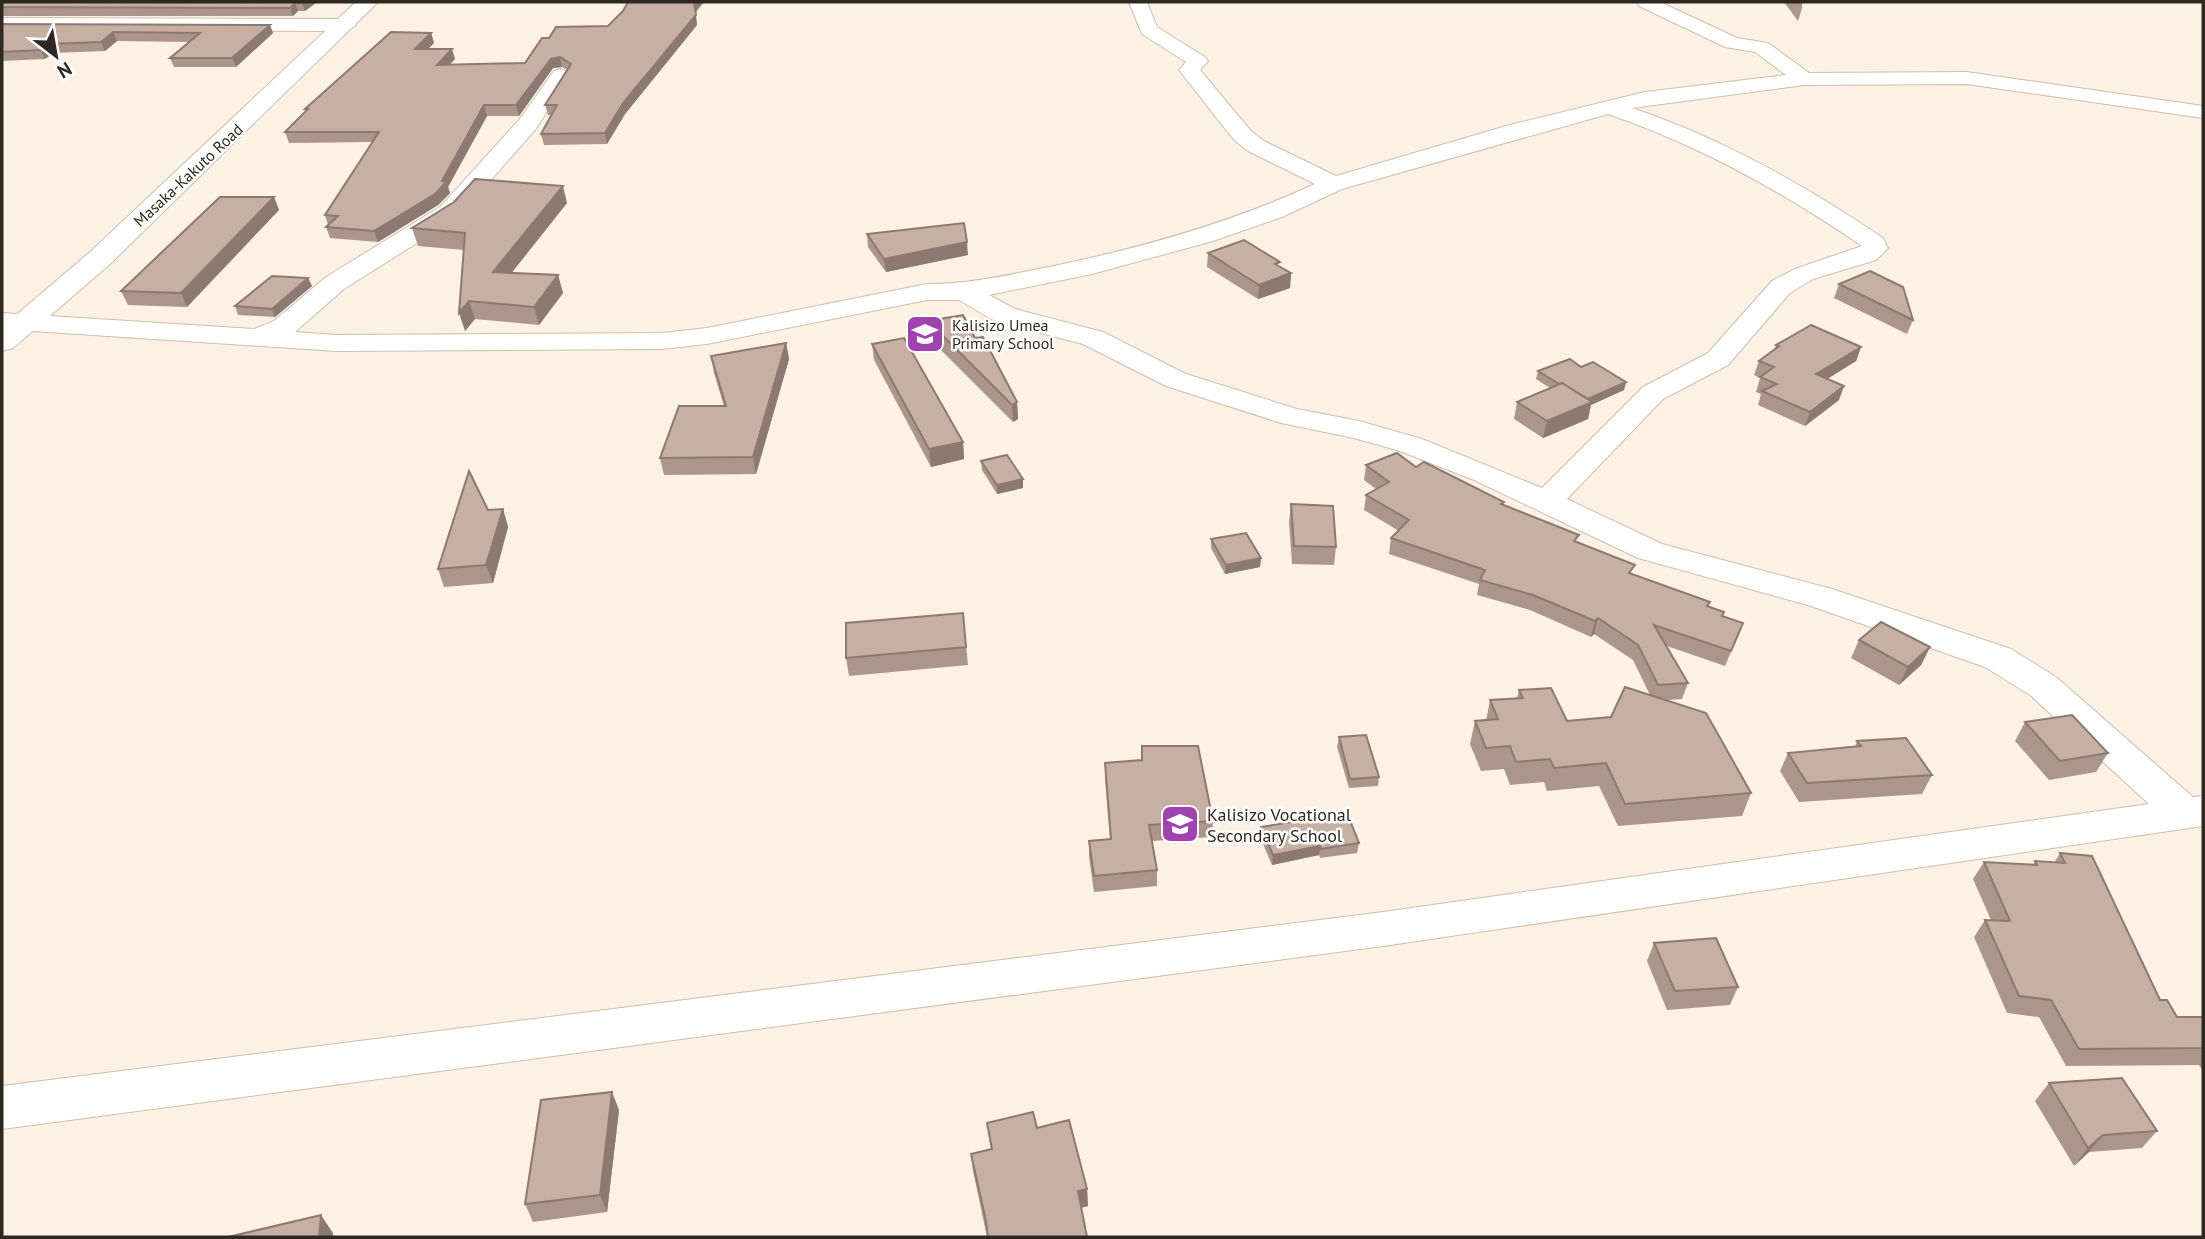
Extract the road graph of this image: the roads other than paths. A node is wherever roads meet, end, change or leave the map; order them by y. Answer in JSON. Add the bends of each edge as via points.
{"nodes":[{"id":1,"x":368,"y":2,"type":"edge"},
{"id":2,"x":1138,"y":2,"type":"edge"},
{"id":3,"x":1646,"y":2,"type":"edge"},
{"id":4,"x":2,"y":24,"type":"edge"},
{"id":5,"x":346,"y":25,"type":"junction"},
{"id":6,"x":561,"y":75,"type":"edge"},
{"id":7,"x":1804,"y":79,"type":"junction"},
{"id":8,"x":1607,"y":106,"type":"junction"},
{"id":9,"x":2203,"y":112,"type":"edge"},
{"id":10,"x":1334,"y":184,"type":"junction"},
{"id":11,"x":964,"y":292,"type":"junction"},
{"id":12,"x":14,"y":322,"type":"edge"},
{"id":13,"x":255,"y":338,"type":"junction"},
{"id":14,"x":2,"y":342,"type":"edge"},
{"id":15,"x":1547,"y":501,"type":"junction"},
{"id":16,"x":2195,"y":813,"type":"edge"},
{"id":17,"x":2,"y":1108,"type":"edge"}],
"edges":[{"from":1,"to":5,"type":"highway","name":"Masaka-Kakuto Road"},
{"from":2,"to":10,"type":"street","via":[[1149,30],[1198,61],[1189,70],[1242,135]]},
{"from":3,"to":7,"type":"street","via":[[1732,43],[1761,47]]},
{"from":4,"to":5,"type":"street"},
{"from":5,"to":12,"type":"highway","name":"Masaka-Kakuto Road","via":[[100,258]]},
{"from":6,"to":13,"type":"street","via":[[527,125],[449,212],[335,283],[284,327]]},
{"from":7,"to":8,"type":"street"},
{"from":7,"to":9,"type":"street","via":[[1967,78]]},
{"from":8,"to":10,"type":"street"},
{"from":8,"to":15,"type":"street","via":[[1665,126],[1805,196],[1875,248],[1781,287],[1718,359],[1653,393],[1633,409],[1618,432]]},
{"from":10,"to":11,"type":"street","via":[[1204,236],[1093,267]]},
{"from":11,"to":13,"type":"street","via":[[927,292],[662,341],[336,343]]},
{"from":11,"to":15,"type":"street","via":[[1005,315],[1093,338],[1176,380],[1291,417],[1411,445]]},
{"from":12,"to":13,"type":"street"},
{"from":12,"to":14,"type":"highway","name":"Masaka-Kakuto Road"},
{"from":15,"to":16,"type":"street","via":[[1650,551],[1820,597],[1998,659],[2043,686]]},
{"from":16,"to":17,"type":"street","via":[[1370,931]]}]}
